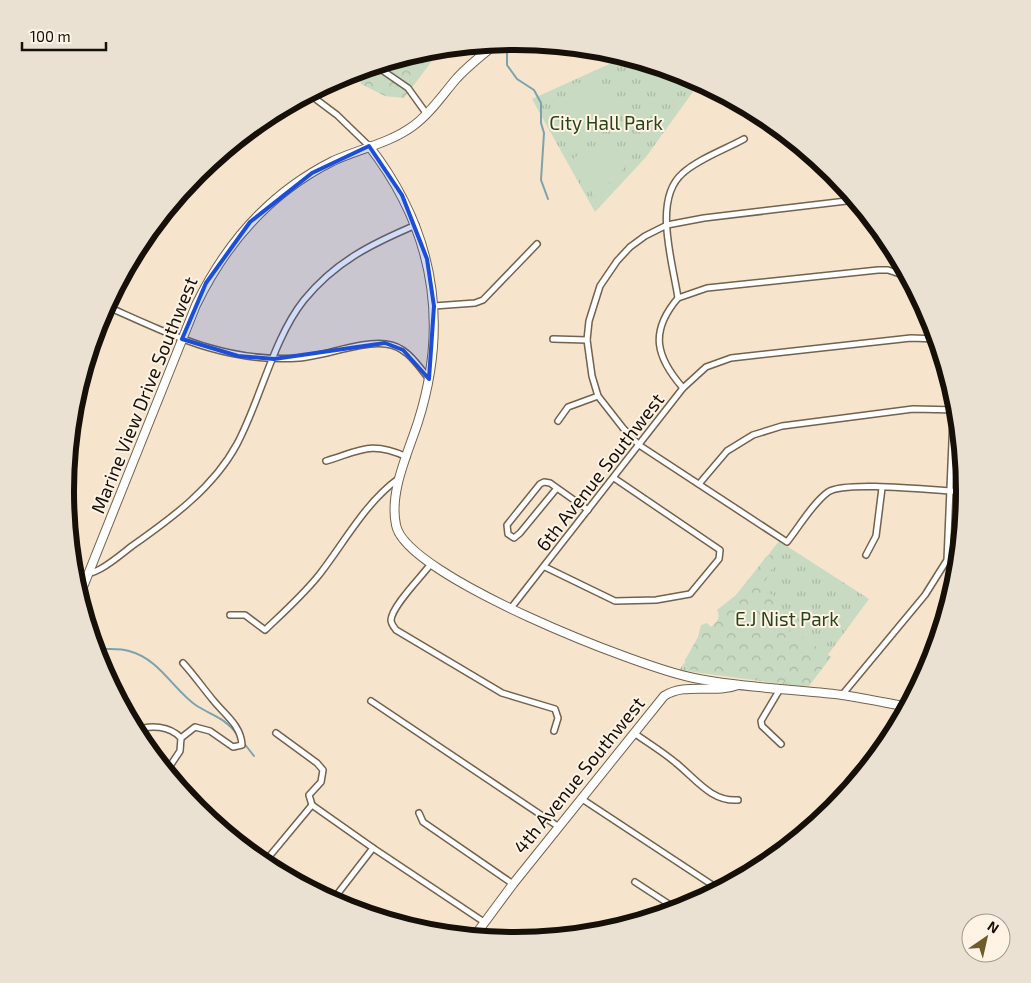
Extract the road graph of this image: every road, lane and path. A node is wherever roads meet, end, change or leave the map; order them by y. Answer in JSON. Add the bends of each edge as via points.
{"nodes":[{"id":1,"x":488,"y":51,"type":"edge"},
{"id":2,"x":383,"y":70,"type":"edge"},
{"id":3,"x":315,"y":99,"type":"edge"},
{"id":4,"x":426,"y":113,"type":"junction"},
{"id":5,"x":744,"y":139,"type":"dead end"},
{"id":6,"x":369,"y":146,"type":"junction"},
{"id":7,"x":848,"y":201,"type":"edge"},
{"id":8,"x":416,"y":225,"type":"junction"},
{"id":9,"x":667,"y":225,"type":"junction"},
{"id":10,"x":537,"y":244,"type":"dead end"},
{"id":11,"x":899,"y":274,"type":"edge"},
{"id":12,"x":678,"y":298,"type":"junction"},
{"id":13,"x":434,"y":306,"type":"junction"},
{"id":14,"x":114,"y":310,"type":"edge"},
{"id":15,"x":929,"y":339,"type":"edge"},
{"id":16,"x":182,"y":340,"type":"junction"},
{"id":17,"x":553,"y":340,"type":"dead end"},
{"id":18,"x":587,"y":340,"type":"junction"},
{"id":19,"x":274,"y":359,"type":"junction"},
{"id":20,"x":429,"y":379,"type":"junction"},
{"id":21,"x":683,"y":388,"type":"junction"},
{"id":22,"x":598,"y":396,"type":"junction"},
{"id":23,"x":950,"y":410,"type":"edge"},
{"id":24,"x":558,"y":421,"type":"dead end"},
{"id":25,"x":954,"y":441,"type":"edge"},
{"id":26,"x":640,"y":445,"type":"junction"},
{"id":27,"x":407,"y":457,"type":"junction"},
{"id":28,"x":326,"y":462,"type":"dead end"},
{"id":29,"x":400,"y":478,"type":"junction"},
{"id":30,"x":614,"y":478,"type":"junction"},
{"id":31,"x":699,"y":484,"type":"junction"},
{"id":32,"x":557,"y":488,"type":"junction"},
{"id":33,"x":882,"y":488,"type":"junction"},
{"id":34,"x":950,"y":491,"type":"junction"},
{"id":35,"x":957,"y":491,"type":"edge"},
{"id":36,"x":588,"y":510,"type":"junction"},
{"id":37,"x":866,"y":555,"type":"dead end"},
{"id":38,"x":430,"y":565,"type":"junction"},
{"id":39,"x":545,"y":567,"type":"junction"},
{"id":40,"x":82,"y":576,"type":"edge"},
{"id":41,"x":88,"y":576,"type":"junction"},
{"id":42,"x":84,"y":586,"type":"edge"},
{"id":43,"x":511,"y":608,"type":"junction"},
{"id":44,"x":230,"y":615,"type":"dead end"},
{"id":45,"x":183,"y":663,"type":"dead end"},
{"id":46,"x":740,"y":684,"type":"junction"},
{"id":47,"x":780,"y":689,"type":"junction"},
{"id":48,"x":842,"y":695,"type":"junction"},
{"id":49,"x":371,"y":701,"type":"dead end"},
{"id":50,"x":901,"y":706,"type":"edge"},
{"id":51,"x":143,"y":728,"type":"edge"},
{"id":52,"x":554,"y":731,"type":"dead end"},
{"id":53,"x":276,"y":733,"type":"dead end"},
{"id":54,"x":634,"y":733,"type":"junction"},
{"id":55,"x":181,"y":738,"type":"junction"},
{"id":56,"x":781,"y":744,"type":"dead end"},
{"id":57,"x":170,"y":766,"type":"edge"},
{"id":58,"x":582,"y":799,"type":"junction"},
{"id":59,"x":738,"y":800,"type":"dead end"},
{"id":60,"x":312,"y":805,"type":"junction"},
{"id":61,"x":419,"y":813,"type":"dead end"},
{"id":62,"x":559,"y":827,"type":"junction"},
{"id":63,"x":373,"y":848,"type":"junction"},
{"id":64,"x":268,"y":858,"type":"edge"},
{"id":65,"x":636,"y":882,"type":"dead end"},
{"id":66,"x":513,"y":884,"type":"junction"},
{"id":67,"x":711,"y":887,"type":"edge"},
{"id":68,"x":337,"y":895,"type":"edge"},
{"id":69,"x":670,"y":905,"type":"edge"},
{"id":70,"x":484,"y":922,"type":"junction"},
{"id":71,"x":478,"y":931,"type":"edge"}],
"edges":[{"from":1,"to":4,"type":"street","name":"Marine View Drive Southwest","via":[[458,77]]},
{"from":2,"to":4,"type":"street","via":[[408,88]]},
{"from":3,"to":6,"type":"street"},
{"from":4,"to":6,"type":"street","name":"Marine View Drive Southwest","via":[[407,130]]},
{"from":5,"to":9,"type":"street","via":[[684,171],[675,181],[667,199]]},
{"from":6,"to":8,"type":"street","via":[[388,171]]},
{"from":6,"to":16,"type":"street","name":"Marine View Drive Southwest","via":[[305,178],[250,222],[206,283]]},
{"from":7,"to":9,"type":"street"},
{"from":8,"to":13,"type":"street","via":[[427,259]]},
{"from":8,"to":19,"type":"street","via":[[370,245],[320,282],[291,319]]},
{"from":9,"to":12,"type":"street"},
{"from":9,"to":18,"type":"street","via":[[630,247],[608,272],[594,302]]},
{"from":10,"to":13,"type":"street","via":[[483,300]]},
{"from":11,"to":12,"type":"street","via":[[878,270],[707,288]]},
{"from":12,"to":21,"type":"street","via":[[662,322],[659,345],[668,371]]},
{"from":13,"to":20,"type":"street"},
{"from":14,"to":16,"type":"street"},
{"from":15,"to":21,"type":"street","name":"6th Avenue Southwest","via":[[748,355],[718,362],[697,374]]},
{"from":16,"to":19,"type":"street","via":[[238,356]]},
{"from":16,"to":41,"type":"street","name":"Marine View Drive Southwest"},
{"from":17,"to":18,"type":"street"},
{"from":18,"to":22,"type":"street"},
{"from":19,"to":20,"type":"street","via":[[302,358],[385,344],[403,350]]},
{"from":19,"to":41,"type":"street","via":[[245,428],[223,467],[166,522]]},
{"from":20,"to":27,"type":"street"},
{"from":21,"to":26,"type":"street","name":"6th Avenue Southwest"},
{"from":22,"to":24,"type":"street","via":[[568,407]]},
{"from":22,"to":26,"type":"street"},
{"from":23,"to":31,"type":"street","via":[[913,409],[782,426],[753,435],[727,452]]},
{"from":25,"to":34,"type":"street"},
{"from":26,"to":30,"type":"street","name":"6th Avenue Southwest"},
{"from":26,"to":31,"type":"street"},
{"from":27,"to":28,"type":"street","via":[[375,447]]},
{"from":27,"to":29,"type":"street"},
{"from":29,"to":38,"type":"street","via":[[395,510],[398,535],[405,545]]},
{"from":29,"to":44,"type":"street","via":[[355,525],[296,602],[264,630],[245,615]]},
{"from":30,"to":36,"type":"street","name":"6th Avenue Southwest"},
{"from":30,"to":39,"type":"street","via":[[717,546],[721,554],[719,559],[690,594],[656,600],[615,601]]},
{"from":31,"to":33,"type":"street","via":[[787,542],[830,491]]},
{"from":32,"to":32,"type":"street","via":[[550,483],[540,484],[506,525],[508,534],[514,538],[520,533]]},
{"from":32,"to":36,"type":"street"},
{"from":33,"to":34,"type":"street"},
{"from":33,"to":37,"type":"street","via":[[876,536]]},
{"from":34,"to":35,"type":"street"},
{"from":34,"to":48,"type":"street","via":[[948,551],[942,570]]},
{"from":36,"to":39,"type":"street","name":"6th Avenue Southwest"},
{"from":38,"to":43,"type":"street"},
{"from":38,"to":52,"type":"street","via":[[394,610],[391,621],[396,630],[502,693],[555,709],[558,718]]},
{"from":39,"to":43,"type":"street","name":"6th Avenue Southwest"},
{"from":40,"to":41,"type":"street"},
{"from":41,"to":42,"type":"street","name":"Marine View Drive Southwest"},
{"from":43,"to":46,"type":"street","via":[[652,667],[694,678]]},
{"from":45,"to":55,"type":"street","via":[[230,718],[242,745],[233,748],[202,727],[195,727]]},
{"from":46,"to":47,"type":"street"},
{"from":46,"to":54,"type":"street","name":"4th Avenue Southwest","via":[[719,690],[670,692]]},
{"from":47,"to":48,"type":"street"},
{"from":47,"to":56,"type":"street","via":[[761,721],[762,726]]},
{"from":48,"to":50,"type":"street"},
{"from":49,"to":62,"type":"street"},
{"from":51,"to":55,"type":"street","via":[[164,728]]},
{"from":53,"to":60,"type":"street","via":[[323,770],[321,782],[310,795]]},
{"from":54,"to":58,"type":"street","name":"4th Avenue Southwest"},
{"from":54,"to":59,"type":"street","via":[[677,763],[702,787],[720,798]]},
{"from":55,"to":57,"type":"street","via":[[180,751]]},
{"from":58,"to":62,"type":"street","name":"4th Avenue Southwest"},
{"from":58,"to":67,"type":"street"},
{"from":60,"to":63,"type":"street"},
{"from":60,"to":64,"type":"street"},
{"from":61,"to":66,"type":"street","via":[[423,822]]},
{"from":62,"to":66,"type":"street","name":"4th Avenue Southwest"},
{"from":63,"to":68,"type":"street"},
{"from":63,"to":70,"type":"street"},
{"from":65,"to":69,"type":"street"},
{"from":66,"to":70,"type":"street","name":"4th Avenue Southwest"},
{"from":70,"to":71,"type":"street","name":"4th Avenue Southwest"}]}
